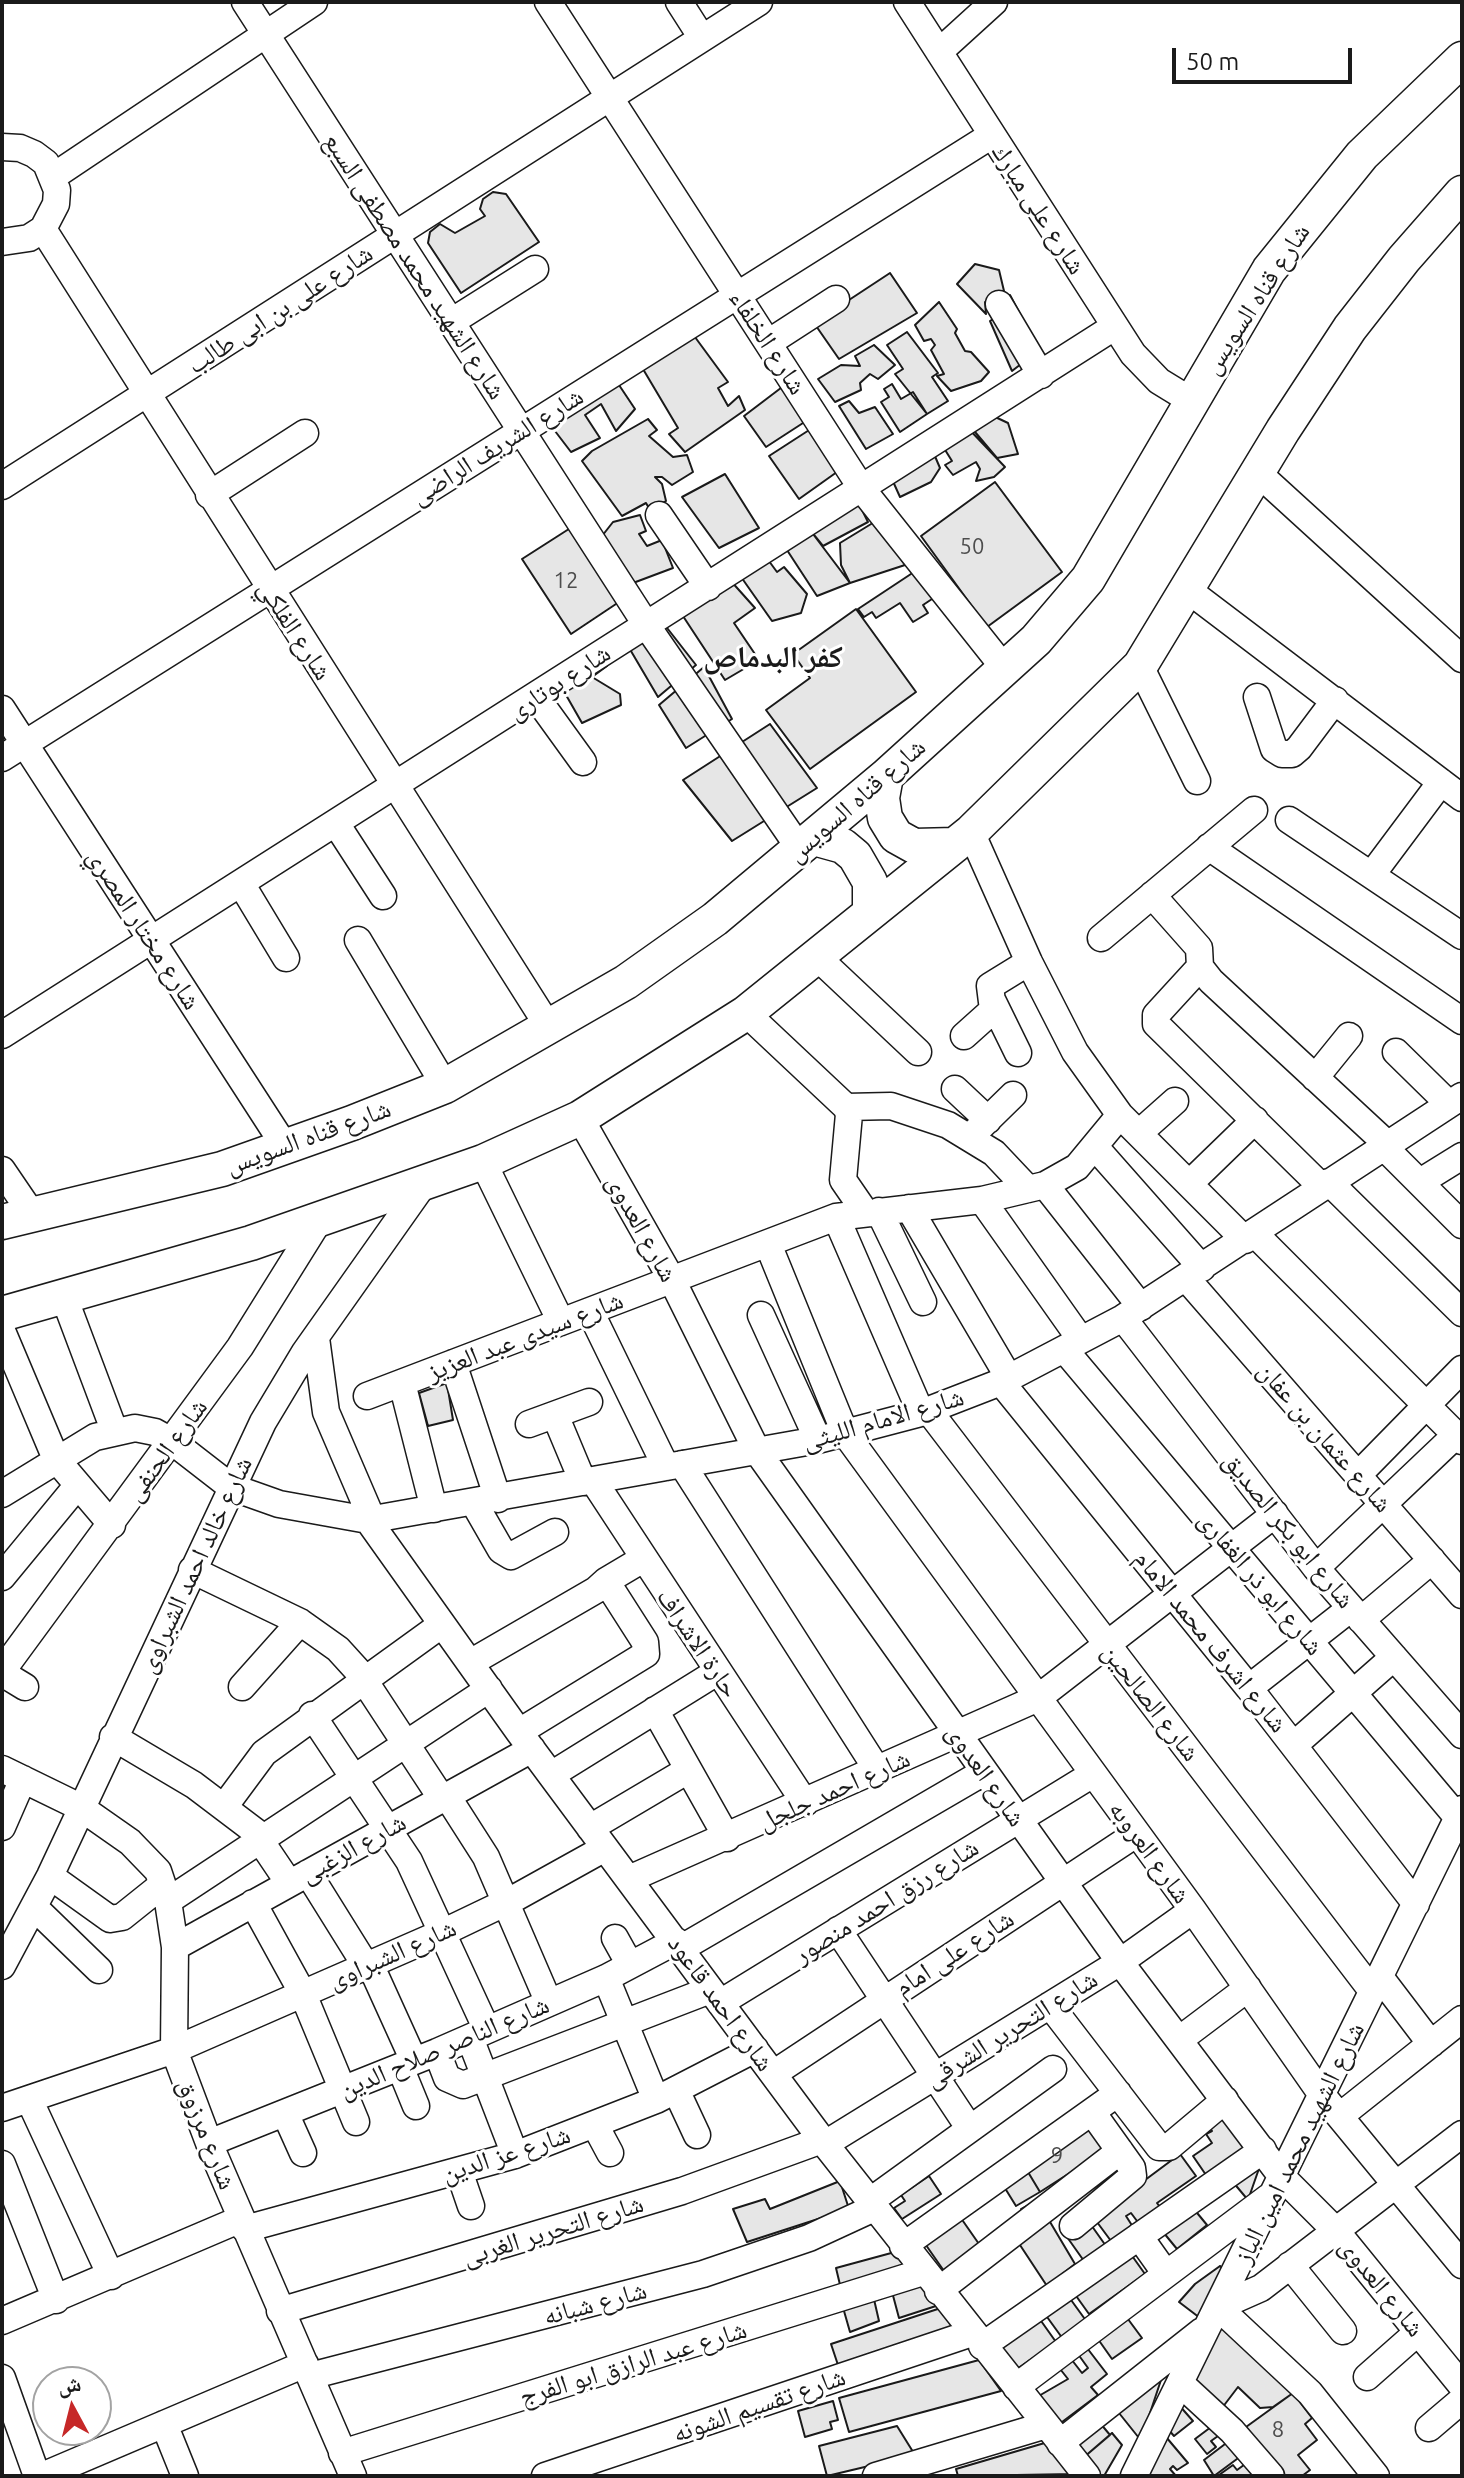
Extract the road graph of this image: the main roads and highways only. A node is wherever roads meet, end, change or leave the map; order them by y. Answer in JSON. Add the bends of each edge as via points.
{"nodes":[{"id":1,"x":1462,"y":59,"type":"edge"},
{"id":2,"x":1462,"y":193,"type":"edge"},
{"id":3,"x":886,"y":776,"type":"junction"},
{"id":4,"x":963,"y":839,"type":"junction"},
{"id":5,"x":807,"y":843,"type":"junction"},
{"id":6,"x":870,"y":912,"type":"junction"},
{"id":7,"x":18,"y":1220,"type":"edge"},
{"id":8,"x":2,"y":1314,"type":"edge"}],
"edges":[{"from":1,"to":3,"type":"main road","name":"شارع قناه السويس","via":[[1362,155],[1269,270],[1088,579],[1036,640]]},
{"from":2,"to":4,"type":"main road","via":[[1350,328],[1140,666]]},
{"from":3,"to":4,"type":"main road","via":[[885,818],[896,836],[914,846]]},
{"from":3,"to":5,"type":"main road","name":"شارع قناه السويس"},
{"from":4,"to":6,"type":"main road"},
{"from":5,"to":6,"type":"main road","via":[[843,846],[855,856],[870,882]]},
{"from":5,"to":7,"type":"main road","name":"شارع قناه السويس","via":[[715,919],[626,982],[445,1086],[222,1169]]},
{"from":6,"to":8,"type":"main road","via":[[746,1013],[580,1118],[483,1162],[318,1222]]}]}
